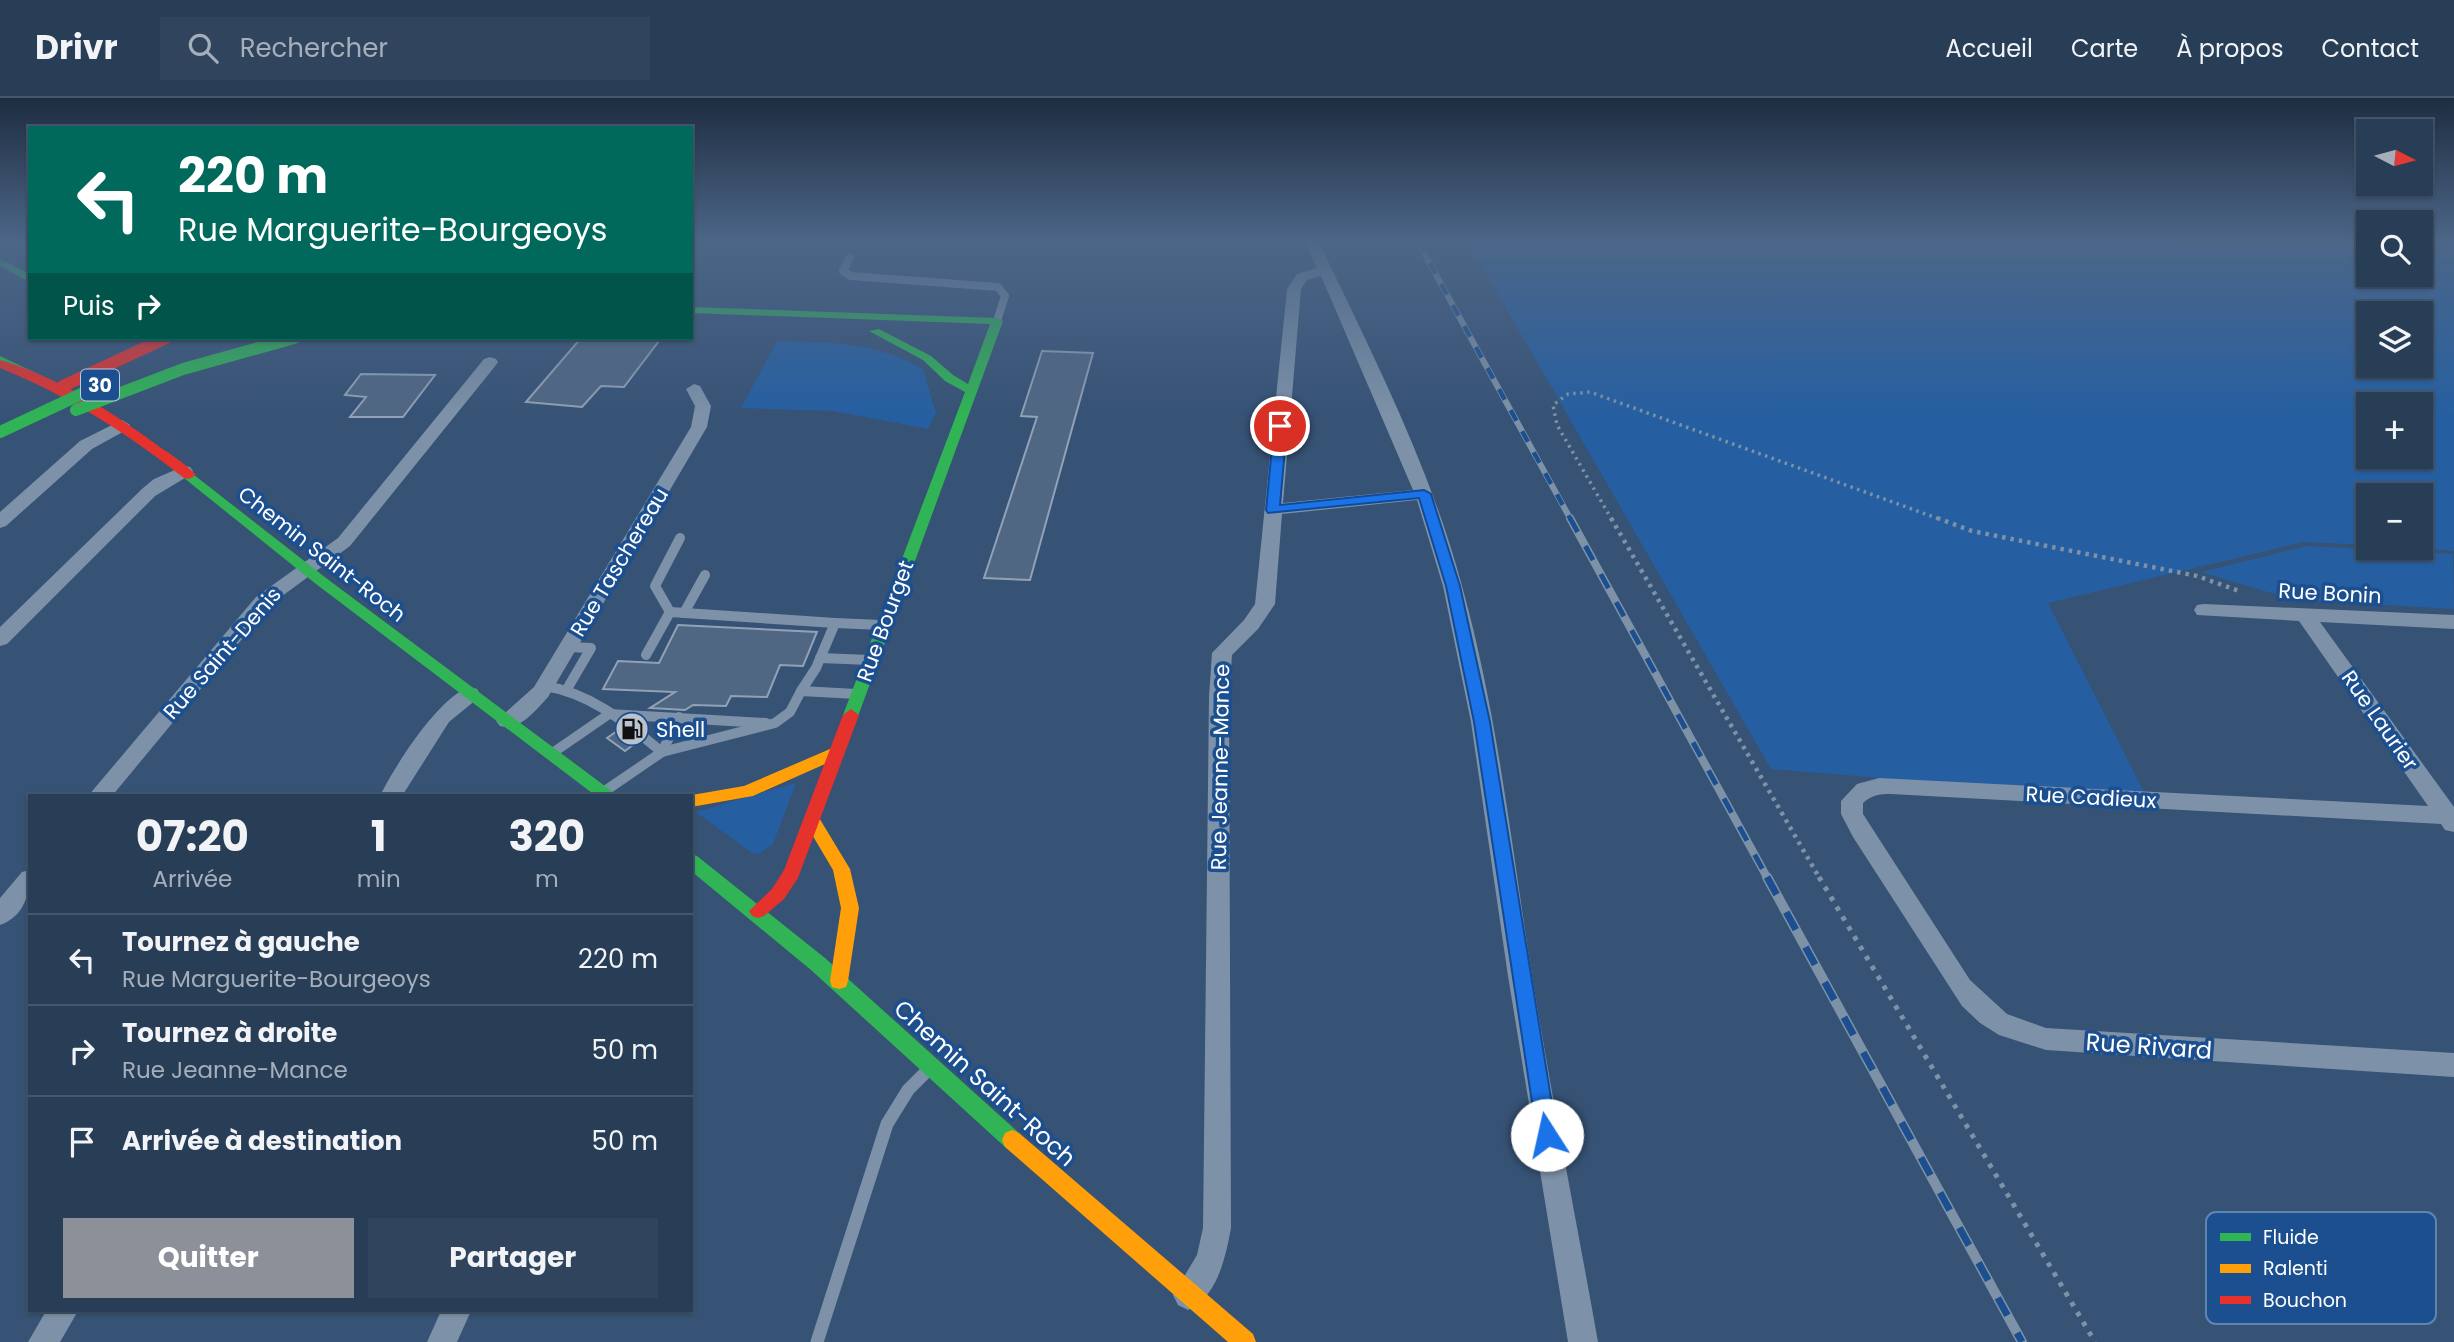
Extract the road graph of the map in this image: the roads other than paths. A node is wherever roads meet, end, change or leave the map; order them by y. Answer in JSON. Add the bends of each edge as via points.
{"nodes":[{"id":1,"x":1004,"y":300,"type":"edge"},
{"id":2,"x":1293,"y":300,"type":"edge"},
{"id":3,"x":1339,"y":300,"type":"edge"},
{"id":4,"x":693,"y":310,"type":"edge"},
{"id":5,"x":693,"y":324,"type":"edge"},
{"id":6,"x":994,"y":328,"type":"junction"},
{"id":7,"x":876,"y":331,"type":"junction"},
{"id":8,"x":140,"y":340,"type":"edge"},
{"id":9,"x":284,"y":340,"type":"edge"},
{"id":10,"x":173,"y":343,"type":"edge"},
{"id":11,"x":0,"y":362,"type":"edge"},
{"id":12,"x":490,"y":362,"type":"dead end"},
{"id":13,"x":694,"y":389,"type":"dead end"},
{"id":14,"x":970,"y":390,"type":"junction"},
{"id":15,"x":36,"y":394,"type":"dead end"},
{"id":16,"x":0,"y":415,"type":"edge"},
{"id":17,"x":122,"y":425,"type":"junction"},
{"id":18,"x":0,"y":432,"type":"edge"},
{"id":19,"x":0,"y":441,"type":"edge"},
{"id":20,"x":184,"y":471,"type":"junction"},
{"id":21,"x":1424,"y":494,"type":"junction"},
{"id":22,"x":1273,"y":510,"type":"junction"},
{"id":23,"x":0,"y":522,"type":"edge"},
{"id":24,"x":680,"y":538,"type":"dead end"},
{"id":25,"x":307,"y":569,"type":"junction"},
{"id":26,"x":705,"y":575,"type":"dead end"},
{"id":27,"x":2204,"y":610,"type":"dead end"},
{"id":28,"x":670,"y":611,"type":"junction"},
{"id":29,"x":684,"y":612,"type":"junction"},
{"id":30,"x":2305,"y":615,"type":"junction"},
{"id":31,"x":2454,"y":622,"type":"edge"},
{"id":32,"x":835,"y":623,"type":"junction"},
{"id":33,"x":884,"y":625,"type":"junction"},
{"id":34,"x":0,"y":639,"type":"edge"},
{"id":35,"x":568,"y":647,"type":"junction"},
{"id":36,"x":646,"y":655,"type":"dead end"},
{"id":37,"x":820,"y":658,"type":"junction"},
{"id":38,"x":871,"y":660,"type":"junction"},
{"id":39,"x":545,"y":686,"type":"junction"},
{"id":40,"x":567,"y":689,"type":"junction"},
{"id":41,"x":802,"y":691,"type":"junction"},
{"id":42,"x":470,"y":694,"type":"junction"},
{"id":43,"x":859,"y":694,"type":"junction"},
{"id":44,"x":609,"y":714,"type":"junction"},
{"id":45,"x":679,"y":718,"type":"junction"},
{"id":46,"x":507,"y":721,"type":"junction"},
{"id":47,"x":775,"y":723,"type":"junction"},
{"id":48,"x":662,"y":752,"type":"junction"},
{"id":49,"x":837,"y":752,"type":"junction"},
{"id":50,"x":551,"y":754,"type":"junction"},
{"id":51,"x":101,"y":794,"type":"edge"},
{"id":52,"x":392,"y":794,"type":"edge"},
{"id":53,"x":604,"y":794,"type":"edge"},
{"id":54,"x":606,"y":794,"type":"edge"},
{"id":55,"x":693,"y":801,"type":"edge"},
{"id":56,"x":2452,"y":819,"type":"edge"},
{"id":57,"x":812,"y":821,"type":"junction"},
{"id":58,"x":693,"y":862,"type":"edge"},
{"id":59,"x":28,"y":881,"type":"edge"},
{"id":60,"x":1909,"y":903,"type":"joint"},
{"id":61,"x":758,"y":911,"type":"junction"},
{"id":62,"x":0,"y":915,"type":"edge"},
{"id":63,"x":839,"y":981,"type":"junction"},
{"id":64,"x":2454,"y":1065,"type":"edge"},
{"id":65,"x":932,"y":1066,"type":"junction"},
{"id":66,"x":1188,"y":1295,"type":"junction"},
{"id":67,"x":62,"y":1312,"type":"edge"},
{"id":68,"x":456,"y":1312,"type":"edge"},
{"id":69,"x":43,"y":1342,"type":"edge"},
{"id":70,"x":442,"y":1342,"type":"edge"},
{"id":71,"x":817,"y":1342,"type":"edge"},
{"id":72,"x":1245,"y":1342,"type":"edge"},
{"id":73,"x":1583,"y":1342,"type":"edge"}],
"edges":[{"from":1,"to":6,"type":"lane"},
{"from":2,"to":22,"type":"street","name":"Rue Jeanne-Mance"},
{"from":3,"to":21,"type":"street"},
{"from":4,"to":6,"type":"main road"},
{"from":5,"to":7,"type":"main road"},
{"from":6,"to":7,"type":"main road"},
{"from":6,"to":14,"type":"main road","name":"Rue Bourget"},
{"from":7,"to":14,"type":"main road","via":[[927,358]]},
{"from":8,"to":15,"type":"main road"},
{"from":9,"to":19,"type":"main road","bridge":true,"via":[[176,370]]},
{"from":10,"to":16,"type":"main road","number":"30","bridge":true},
{"from":10,"to":18,"type":"main road","number":"30","bridge":true},
{"from":11,"to":17,"type":"main road","name":"Chemin Saint-Roch"},
{"from":12,"to":25,"type":"street","name":"Rue Saint-Denis","via":[[344,542]]},
{"from":13,"to":35,"type":"street","name":"Rue Taschereau","via":[[703,406],[699,427]]},
{"from":14,"to":33,"type":"main road","name":"Rue Bourget"},
{"from":17,"to":20,"type":"main road","name":"Chemin Saint-Roch"},
{"from":17,"to":23,"type":"street","via":[[86,445]]},
{"from":20,"to":25,"type":"main road","name":"Chemin Saint-Roch"},
{"from":20,"to":34,"type":"street","via":[[149,492]]},
{"from":21,"to":22,"type":"street"},
{"from":21,"to":73,"type":"street","via":[[1453,586],[1482,722],[1522,990]]},
{"from":22,"to":66,"type":"street","name":"Rue Jeanne-Mance","via":[[1265,604],[1261,615],[1222,653],[1220,669],[1217,1228],[1210,1261]]},
{"from":24,"to":28,"type":"lane","via":[[655,586]]},
{"from":25,"to":42,"type":"main road","name":"Chemin Saint-Roch"},
{"from":25,"to":51,"type":"street","name":"Rue Saint-Denis","via":[[262,601]]},
{"from":26,"to":29,"type":"lane"},
{"from":27,"to":30,"type":"street","name":"Rue Bonin"},
{"from":28,"to":29,"type":"lane"},
{"from":28,"to":36,"type":"lane"},
{"from":29,"to":32,"type":"lane"},
{"from":30,"to":31,"type":"street","name":"Rue Bonin"},
{"from":30,"to":56,"type":"street","name":"Rue Laurier"},
{"from":32,"to":33,"type":"lane"},
{"from":32,"to":37,"type":"lane"},
{"from":33,"to":38,"type":"main road","name":"Rue Bourget"},
{"from":35,"to":39,"type":"street","name":"Rue Taschereau"},
{"from":35,"to":40,"type":"lane","via":[[591,648]]},
{"from":37,"to":38,"type":"lane"},
{"from":37,"to":41,"type":"lane"},
{"from":38,"to":43,"type":"main road","name":"Rue Bourget"},
{"from":39,"to":40,"type":"lane"},
{"from":39,"to":46,"type":"street","name":"Rue Taschereau"},
{"from":40,"to":44,"type":"lane"},
{"from":41,"to":43,"type":"lane"},
{"from":41,"to":47,"type":"lane","via":[[790,712]]},
{"from":42,"to":46,"type":"main road","name":"Chemin Saint-Roch"},
{"from":42,"to":52,"type":"street","via":[[443,717]]},
{"from":43,"to":49,"type":"main road","name":"Rue Bourget"},
{"from":44,"to":45,"type":"lane"},
{"from":44,"to":48,"type":"lane"},
{"from":44,"to":50,"type":"lane"},
{"from":45,"to":47,"type":"lane"},
{"from":45,"to":48,"type":"lane"},
{"from":46,"to":50,"type":"main road","name":"Chemin Saint-Roch"},
{"from":47,"to":48,"type":"lane"},
{"from":48,"to":54,"type":"lane"},
{"from":49,"to":55,"type":"main road","via":[[747,792]]},
{"from":49,"to":57,"type":"main road","name":"Rue Bourget"},
{"from":50,"to":53,"type":"main road","name":"Chemin Saint-Roch"},
{"from":56,"to":60,"type":"street","name":"Rue Cadieux","via":[[1891,786],[1860,790],[1852,801],[1852,814]]},
{"from":57,"to":61,"type":"main road","name":"Rue Bourget","via":[[789,880]]},
{"from":57,"to":63,"type":"main road","via":[[841,869],[850,908]]},
{"from":58,"to":61,"type":"main road","name":"Chemin Saint-Roch"},
{"from":59,"to":62,"type":"street"},
{"from":60,"to":64,"type":"street","name":"Rue Rivard","via":[[1961,988],[1998,1024],[2020,1034]]},
{"from":61,"to":63,"type":"main road","name":"Chemin Saint-Roch"},
{"from":63,"to":65,"type":"main road","name":"Chemin Saint-Roch"},
{"from":65,"to":66,"type":"main road","name":"Chemin Saint-Roch"},
{"from":65,"to":71,"type":"lane","via":[[908,1090],[887,1124]]},
{"from":66,"to":72,"type":"main road","name":"Chemin Saint-Roch"},
{"from":67,"to":69,"type":"street"},
{"from":68,"to":70,"type":"street"}]}
